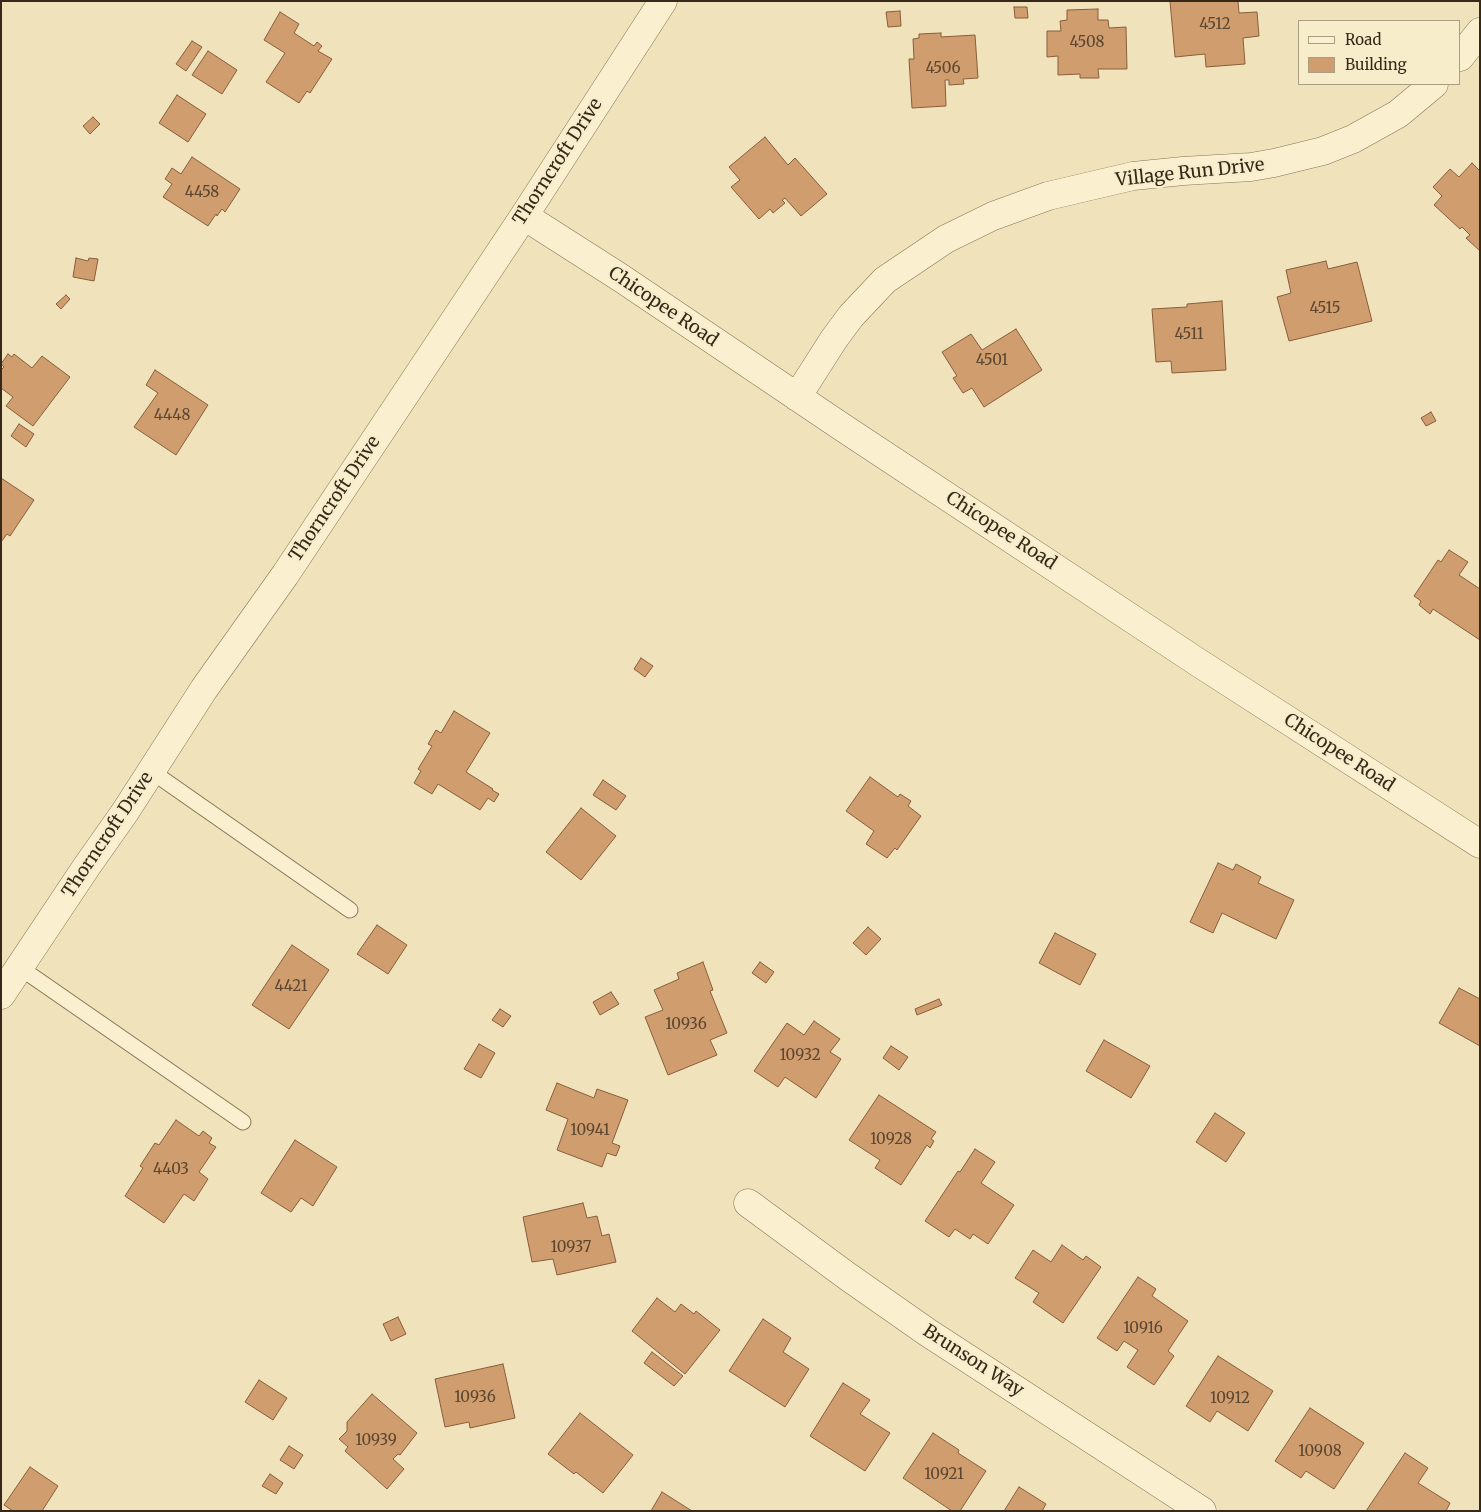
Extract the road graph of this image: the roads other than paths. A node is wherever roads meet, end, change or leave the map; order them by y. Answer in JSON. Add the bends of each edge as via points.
{"nodes":[{"id":1,"x":663,"y":1,"type":"edge"},
{"id":2,"x":1480,"y":32,"type":"edge"},
{"id":3,"x":1461,"y":56,"type":"edge"},
{"id":4,"x":1433,"y":85,"type":"edge"},
{"id":5,"x":524,"y":216,"type":"junction"},
{"id":6,"x":797,"y":397,"type":"junction"},
{"id":7,"x":150,"y":771,"type":"junction"},
{"id":8,"x":1480,"y":844,"type":"edge"},
{"id":9,"x":350,"y":910,"type":"dead end"},
{"id":10,"x":19,"y":967,"type":"junction"},
{"id":11,"x":1,"y":994,"type":"edge"},
{"id":12,"x":244,"y":1122,"type":"dead end"},
{"id":13,"x":748,"y":1204,"type":"dead end"},
{"id":14,"x":1202,"y":1511,"type":"edge"}],
"edges":[{"from":1,"to":5,"type":"street","name":"Thorncroft Drive"},
{"from":2,"to":3,"type":"street"},
{"from":4,"to":6,"type":"street","name":"Village Run Drive","via":[[1398,114],[1353,139],[1323,151],[1259,166],[1133,176],[1048,196],[946,238],[885,280],[851,316]]},
{"from":5,"to":6,"type":"street","name":"Chicopee Road"},
{"from":5,"to":7,"type":"street","name":"Thorncroft Drive"},
{"from":6,"to":8,"type":"street","name":"Chicopee Road"},
{"from":7,"to":9,"type":"lane"},
{"from":7,"to":10,"type":"street","name":"Thorncroft Drive"},
{"from":10,"to":11,"type":"street","name":"Thorncroft Drive"},
{"from":10,"to":12,"type":"lane"},
{"from":13,"to":14,"type":"street","name":"Brunson Way","via":[[927,1332]]}]}
